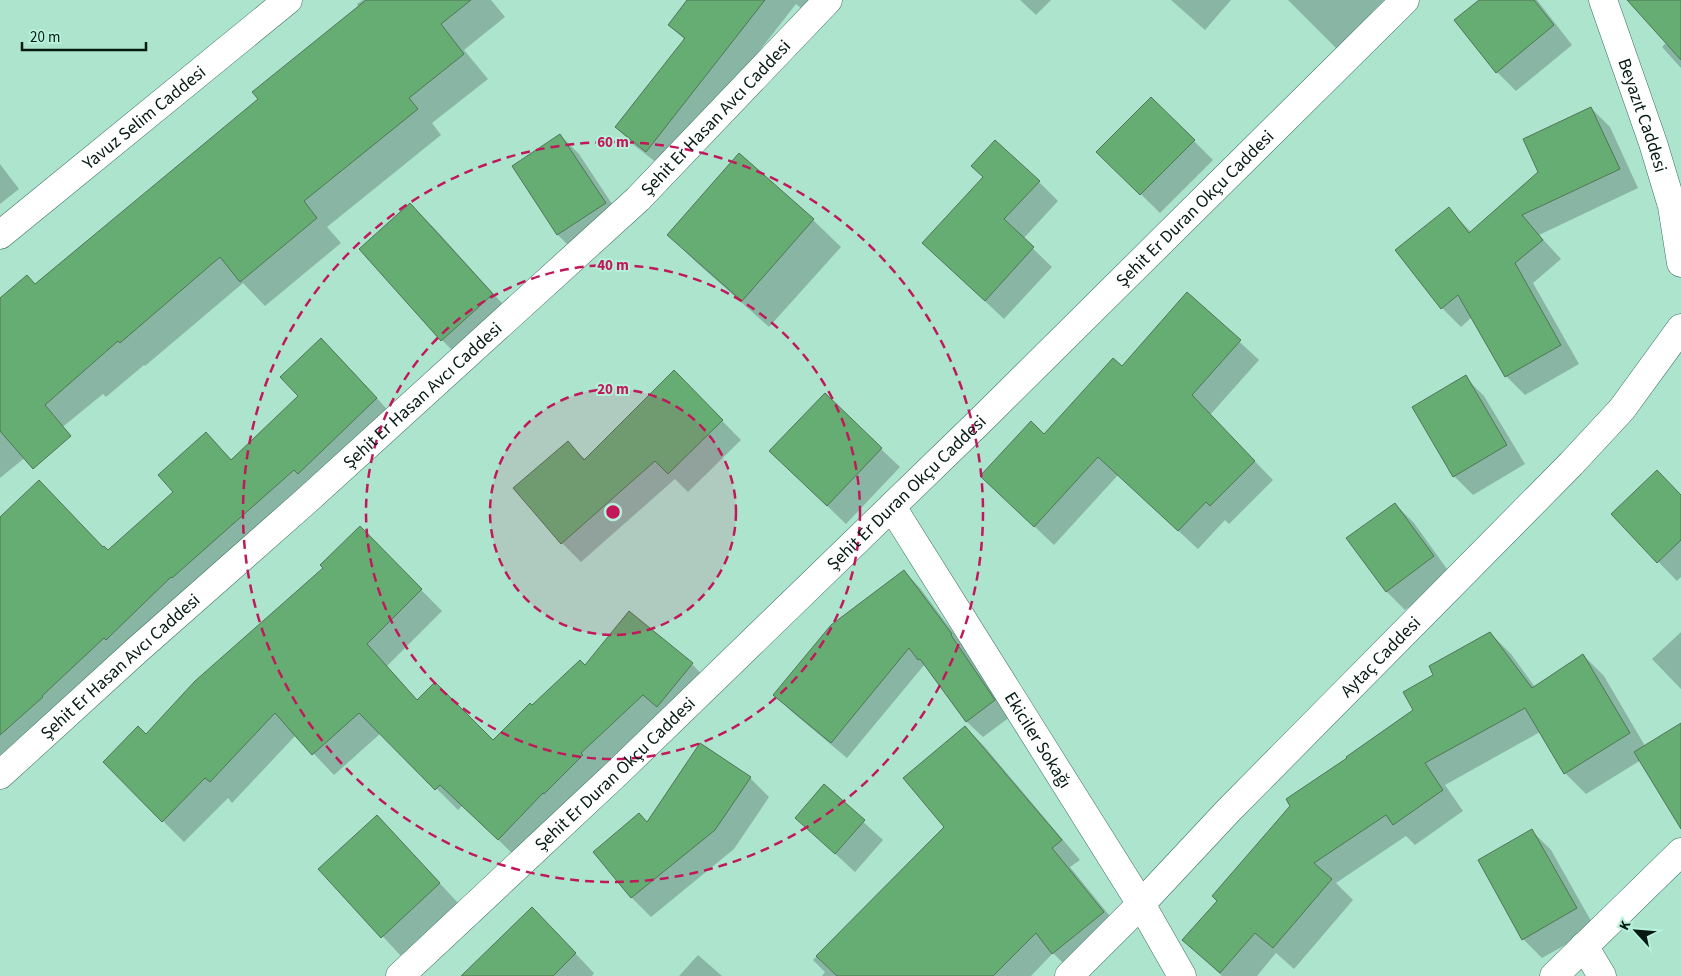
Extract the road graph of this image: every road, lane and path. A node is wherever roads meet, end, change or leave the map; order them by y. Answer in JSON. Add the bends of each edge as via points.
{"nodes":[{"id":1,"x":288,"y":0,"type":"edge"},
{"id":2,"x":828,"y":0,"type":"edge"},
{"id":3,"x":1405,"y":0,"type":"edge"},
{"id":4,"x":1603,"y":0,"type":"edge"},
{"id":5,"x":0,"y":235,"type":"edge"},
{"id":6,"x":1681,"y":262,"type":"edge"},
{"id":7,"x":1681,"y":328,"type":"edge"},
{"id":8,"x":892,"y":506,"type":"junction"},
{"id":9,"x":0,"y":775,"type":"edge"},
{"id":10,"x":1681,"y":852,"type":"edge"},
{"id":11,"x":1141,"y":904,"type":"junction"},
{"id":12,"x":1584,"y":946,"type":"junction"},
{"id":13,"x":400,"y":976,"type":"edge"},
{"id":14,"x":1069,"y":976,"type":"edge"},
{"id":15,"x":1182,"y":976,"type":"edge"},
{"id":16,"x":1554,"y":976,"type":"edge"},
{"id":17,"x":1602,"y":976,"type":"edge"}],
"edges":[{"from":1,"to":5,"type":"street","name":"Yavuz Selim Caddesi"},
{"from":2,"to":9,"type":"street","name":"Şehit Er Hasan Avcı Caddesi","via":[[638,199]]},
{"from":3,"to":8,"type":"street","name":"Şehit Er Duran Okçu Caddesi"},
{"from":4,"to":6,"type":"street","name":"Beyazıt Caddesi","via":[[1672,206]]},
{"from":7,"to":11,"type":"street","name":"Aytaç Caddesi","via":[[1622,409],[1571,464]]},
{"from":8,"to":11,"type":"street","name":"Ekiciler Sokağı"},
{"from":8,"to":13,"type":"street","name":"Şehit Er Duran Okçu Caddesi","via":[[626,764]]},
{"from":10,"to":12,"type":"street"},
{"from":11,"to":14,"type":"street","name":"Aytaç Caddesi"},
{"from":11,"to":15,"type":"street","name":"Ekiciler Sokağı"},
{"from":12,"to":16,"type":"street"},
{"from":12,"to":17,"type":"street"}]}
